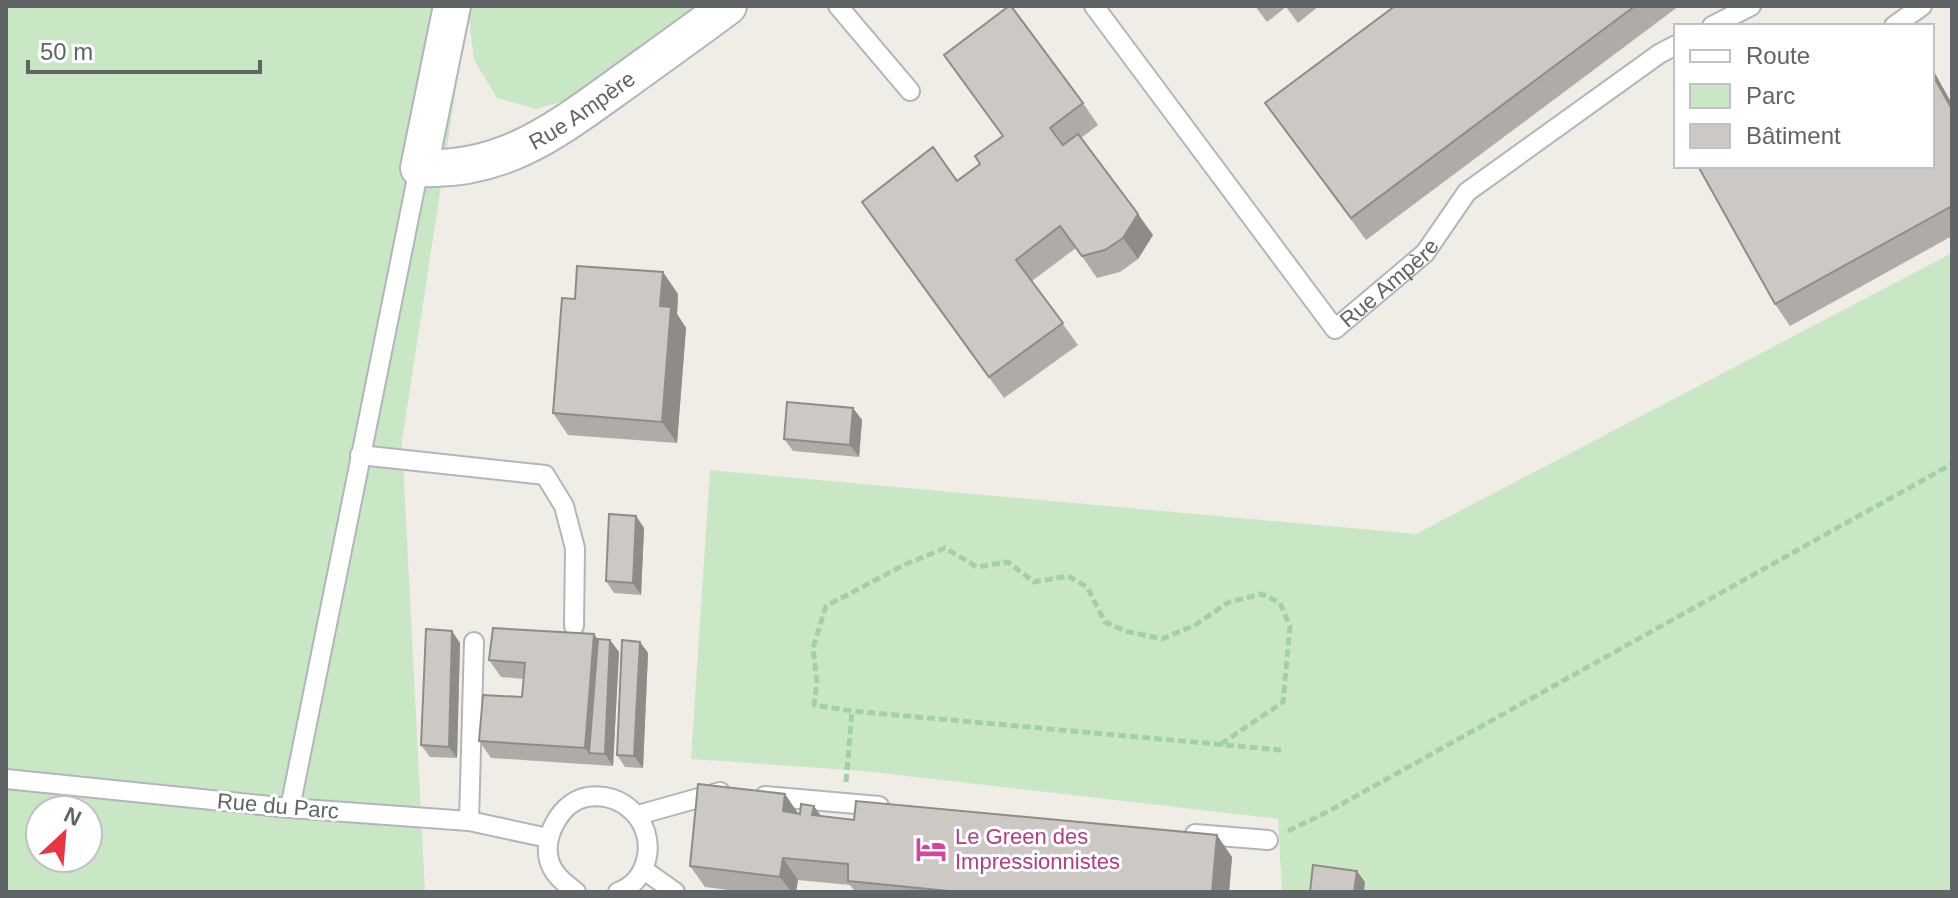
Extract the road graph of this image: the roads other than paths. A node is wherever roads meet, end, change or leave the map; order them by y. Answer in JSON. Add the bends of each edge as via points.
{"nodes":[{"id":1,"x":452,"y":6,"type":"edge"},
{"id":2,"x":728,"y":6,"type":"edge"},
{"id":3,"x":838,"y":6,"type":"edge"},
{"id":4,"x":1094,"y":6,"type":"edge"},
{"id":5,"x":1751,"y":6,"type":"edge"},
{"id":6,"x":1922,"y":6,"type":"edge"},
{"id":7,"x":1716,"y":24,"type":"edge"},
{"id":8,"x":1897,"y":24,"type":"edge"},
{"id":9,"x":1674,"y":46,"type":"edge"},
{"id":10,"x":910,"y":91,"type":"dead end"},
{"id":11,"x":419,"y":168,"type":"junction"},
{"id":12,"x":360,"y":455,"type":"junction"},
{"id":13,"x":574,"y":626,"type":"dead end"},
{"id":14,"x":474,"y":642,"type":"dead end"},
{"id":15,"x":6,"y":779,"type":"edge"},
{"id":16,"x":891,"y":807,"type":"edge"},
{"id":17,"x":290,"y":808,"type":"junction"},
{"id":18,"x":638,"y":815,"type":"junction"},
{"id":19,"x":469,"y":821,"type":"junction"},
{"id":20,"x":1174,"y":832,"type":"edge"},
{"id":21,"x":548,"y":838,"type":"junction"},
{"id":22,"x":1268,"y":840,"type":"road end"},
{"id":23,"x":644,"y":870,"type":"junction"},
{"id":24,"x":559,"y":879,"type":"junction"},
{"id":25,"x":545,"y":892,"type":"edge"},
{"id":26,"x":576,"y":892,"type":"edge"},
{"id":27,"x":618,"y":892,"type":"edge"},
{"id":28,"x":675,"y":892,"type":"edge"}],
"edges":[{"from":1,"to":11,"type":"street"},
{"from":2,"to":11,"type":"street","name":"Rue Ampère","via":[[547,137],[511,155],[465,168]]},
{"from":3,"to":10,"type":"lane"},
{"from":4,"to":9,"type":"lane","name":"Rue Ampère","via":[[1335,329],[1425,253],[1467,192]]},
{"from":5,"to":7,"type":"lane"},
{"from":6,"to":8,"type":"lane"},
{"from":11,"to":12,"type":"lane"},
{"from":12,"to":13,"type":"lane","via":[[545,475],[564,506],[575,548]]},
{"from":12,"to":17,"type":"lane"},
{"from":14,"to":19,"type":"lane"},
{"from":15,"to":17,"type":"lane","name":"Rue du Parc"},
{"from":16,"to":18,"type":"lane","via":[[719,792]]},
{"from":17,"to":19,"type":"lane","name":"Rue du Parc"},
{"from":18,"to":21,"type":"lane","via":[[615,799],[586,797],[561,812]]},
{"from":18,"to":23,"type":"lane","via":[[649,841]]},
{"from":19,"to":21,"type":"lane","name":"Rue du Parc"},
{"from":20,"to":22,"type":"lane"},
{"from":21,"to":24,"type":"lane","via":[[549,859]]},
{"from":23,"to":27,"type":"lane"},
{"from":23,"to":28,"type":"lane"},
{"from":24,"to":25,"type":"lane"},
{"from":24,"to":26,"type":"lane"}]}
